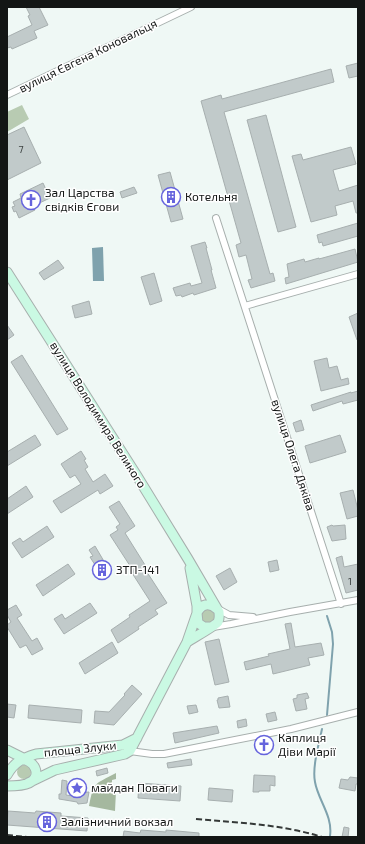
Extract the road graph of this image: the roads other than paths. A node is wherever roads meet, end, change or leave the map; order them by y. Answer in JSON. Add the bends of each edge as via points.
{"nodes":[{"id":1,"x":191,"y":7,"type":"edge"},
{"id":2,"x":180,"y":9,"type":"edge"},
{"id":3,"x":7,"y":95,"type":"edge"},
{"id":4,"x":216,"y":218,"type":"dead end"},
{"id":5,"x":7,"y":272,"type":"edge"},
{"id":6,"x":358,"y":274,"type":"edge"},
{"id":7,"x":245,"y":306,"type":"junction"},
{"id":8,"x":188,"y":559,"type":"junction"},
{"id":9,"x":358,"y":600,"type":"edge"},
{"id":10,"x":341,"y":604,"type":"junction"},
{"id":11,"x":217,"y":609,"type":"junction"},
{"id":12,"x":197,"y":613,"type":"junction"},
{"id":13,"x":265,"y":617,"type":"junction"},
{"id":14,"x":211,"y":627,"type":"junction"},
{"id":15,"x":187,"y":642,"type":"junction"},
{"id":16,"x":358,"y":712,"type":"edge"},
{"id":17,"x":138,"y":737,"type":"junction"},
{"id":18,"x":7,"y":750,"type":"edge"},
{"id":19,"x":130,"y":751,"type":"junction"},
{"id":20,"x":15,"y":768,"type":"edge"},
{"id":21,"x":26,"y":784,"type":"junction"},
{"id":22,"x":7,"y":786,"type":"edge"}],
"edges":[{"from":1,"to":2,"type":"street","name":"вулиця Євгена Коновальця"},
{"from":2,"to":3,"type":"street","name":"вулиця Євгена Коновальця"},
{"from":4,"to":7,"type":"street","name":"вулиця Олега Дяківа"},
{"from":5,"to":8,"type":"street","name":"вулиця Володимира Великого"},
{"from":6,"to":7,"type":"street"},
{"from":7,"to":10,"type":"street","name":"вулиця Олега Дяківа"},
{"from":8,"to":11,"type":"street","name":"вулиця Володимира Великого"},
{"from":8,"to":12,"type":"street","name":"вулиця Володимира Великого","via":[[197,600]]},
{"from":9,"to":10,"type":"street"},
{"from":10,"to":13,"type":"street"},
{"from":11,"to":12,"type":"street","via":[[205,605]]},
{"from":11,"to":13,"type":"street","via":[[238,616]]},
{"from":11,"to":14,"type":"street","via":[[219,618]]},
{"from":12,"to":14,"type":"street","via":[[198,623],[204,627]]},
{"from":12,"to":15,"type":"street","name":"вулиця Володимира Великого"},
{"from":13,"to":14,"type":"street"},
{"from":14,"to":15,"type":"street","name":"вулиця Володимира Великого"},
{"from":15,"to":17,"type":"street","name":"вулиця Володимира Великого"},
{"from":16,"to":19,"type":"street","via":[[291,729],[164,754]]},
{"from":17,"to":19,"type":"street","name":"площа Злуки"},
{"from":17,"to":20,"type":"street","name":"площа Злуки","via":[[123,745],[36,754]]},
{"from":18,"to":20,"type":"street"},
{"from":19,"to":21,"type":"street","name":"площа Злуки","via":[[55,770]]},
{"from":20,"to":21,"type":"street","via":[[19,783]]},
{"from":20,"to":21,"type":"street","via":[[32,763],[36,771],[34,778]]},
{"from":21,"to":22,"type":"street","name":"площа Злуки"}]}
